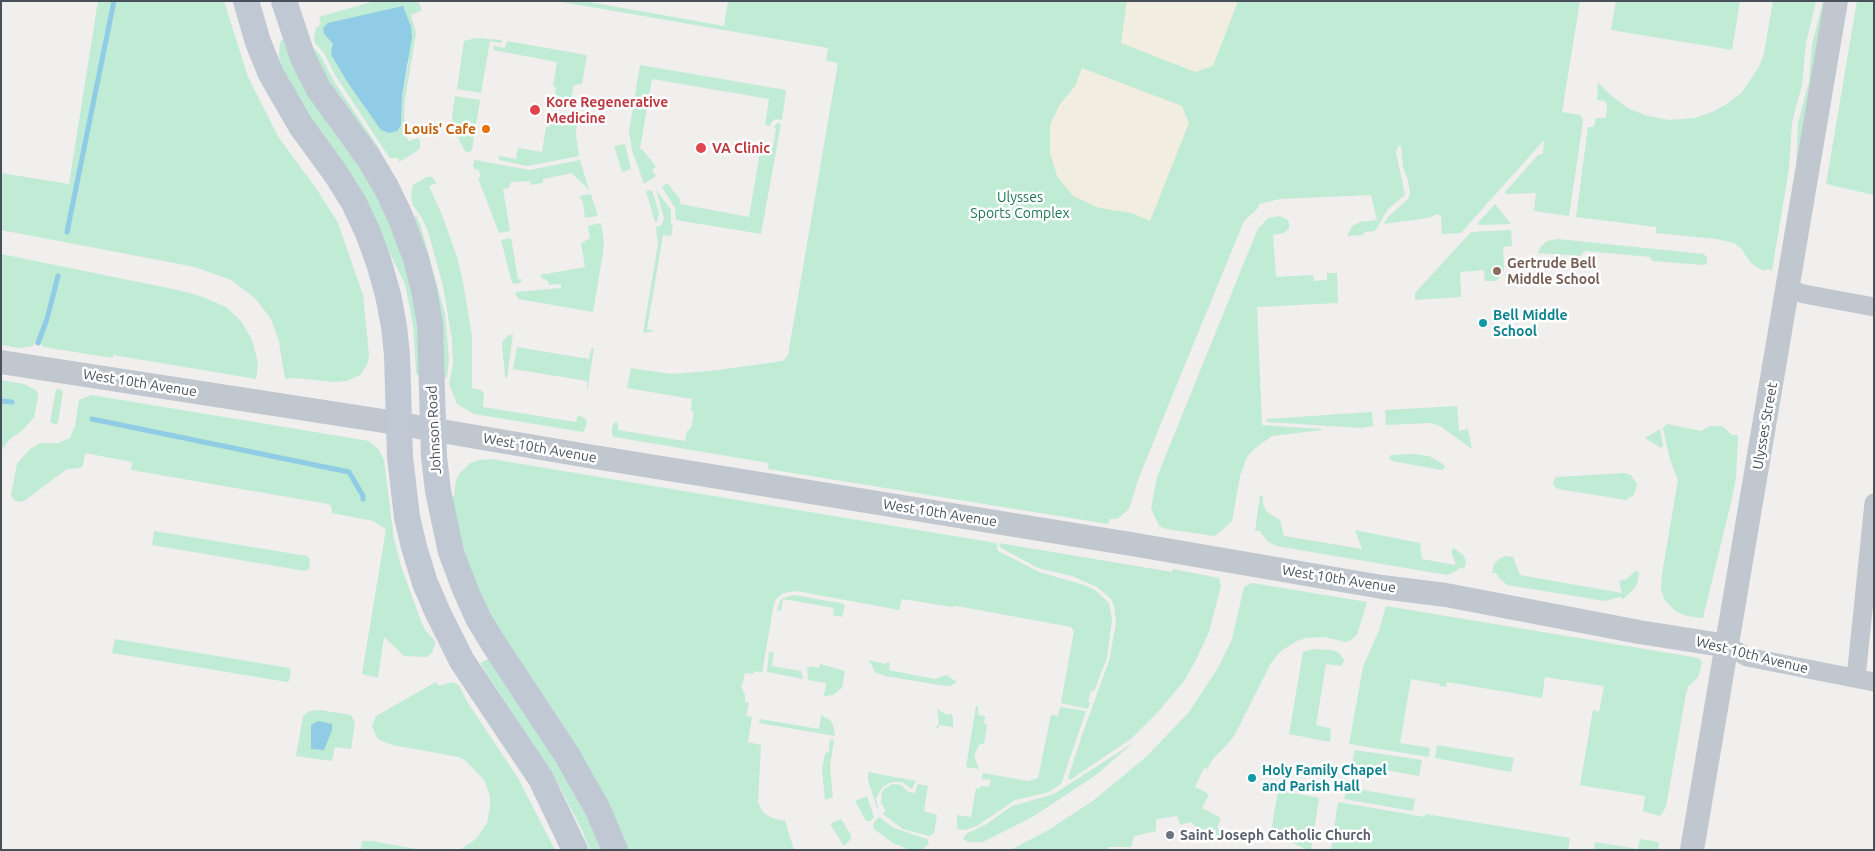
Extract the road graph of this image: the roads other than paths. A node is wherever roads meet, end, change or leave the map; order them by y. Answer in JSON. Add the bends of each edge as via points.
{"nodes":[{"id":1,"x":246,"y":1,"type":"edge"},
{"id":2,"x":284,"y":1,"type":"edge"},
{"id":3,"x":1836,"y":1,"type":"edge"},
{"id":4,"x":1796,"y":289,"type":"junction"},
{"id":5,"x":1874,"y":307,"type":"edge"},
{"id":6,"x":1,"y":362,"type":"edge"},
{"id":7,"x":399,"y":423,"type":"junction"},
{"id":8,"x":434,"y":430,"type":"junction"},
{"id":9,"x":1874,"y":503,"type":"edge"},
{"id":10,"x":1728,"y":646,"type":"junction"},
{"id":11,"x":1865,"y":680,"type":"edge"},
{"id":12,"x":575,"y":850,"type":"edge"},
{"id":13,"x":615,"y":850,"type":"edge"},
{"id":14,"x":1692,"y":850,"type":"edge"}],
"edges":[{"from":1,"to":7,"type":"main road","via":[[271,74],[300,126],[354,203],[377,256],[394,326]]},
{"from":2,"to":8,"type":"main road","name":"Johnson Road","via":[[314,80],[386,187],[416,259],[430,324]]},
{"from":3,"to":4,"type":"street","name":"Ulysses Street"},
{"from":4,"to":5,"type":"street"},
{"from":4,"to":10,"type":"street","name":"Ulysses Street"},
{"from":6,"to":7,"type":"street","name":"West 10th Avenue"},
{"from":7,"to":8,"type":"street","name":"West 10th Avenue"},
{"from":7,"to":12,"type":"main road","via":[[407,516],[428,590],[462,661],[541,779]]},
{"from":8,"to":10,"type":"street","name":"West 10th Avenue","via":[[1446,595]]},
{"from":8,"to":13,"type":"main road","name":"Johnson Road","via":[[434,457],[443,520],[465,589],[495,646],[583,781]]},
{"from":9,"to":11,"type":"street"},
{"from":10,"to":11,"type":"street","name":"West 10th Avenue","via":[[1747,657]]},
{"from":10,"to":14,"type":"street","name":"Ulysses Street"}]}
